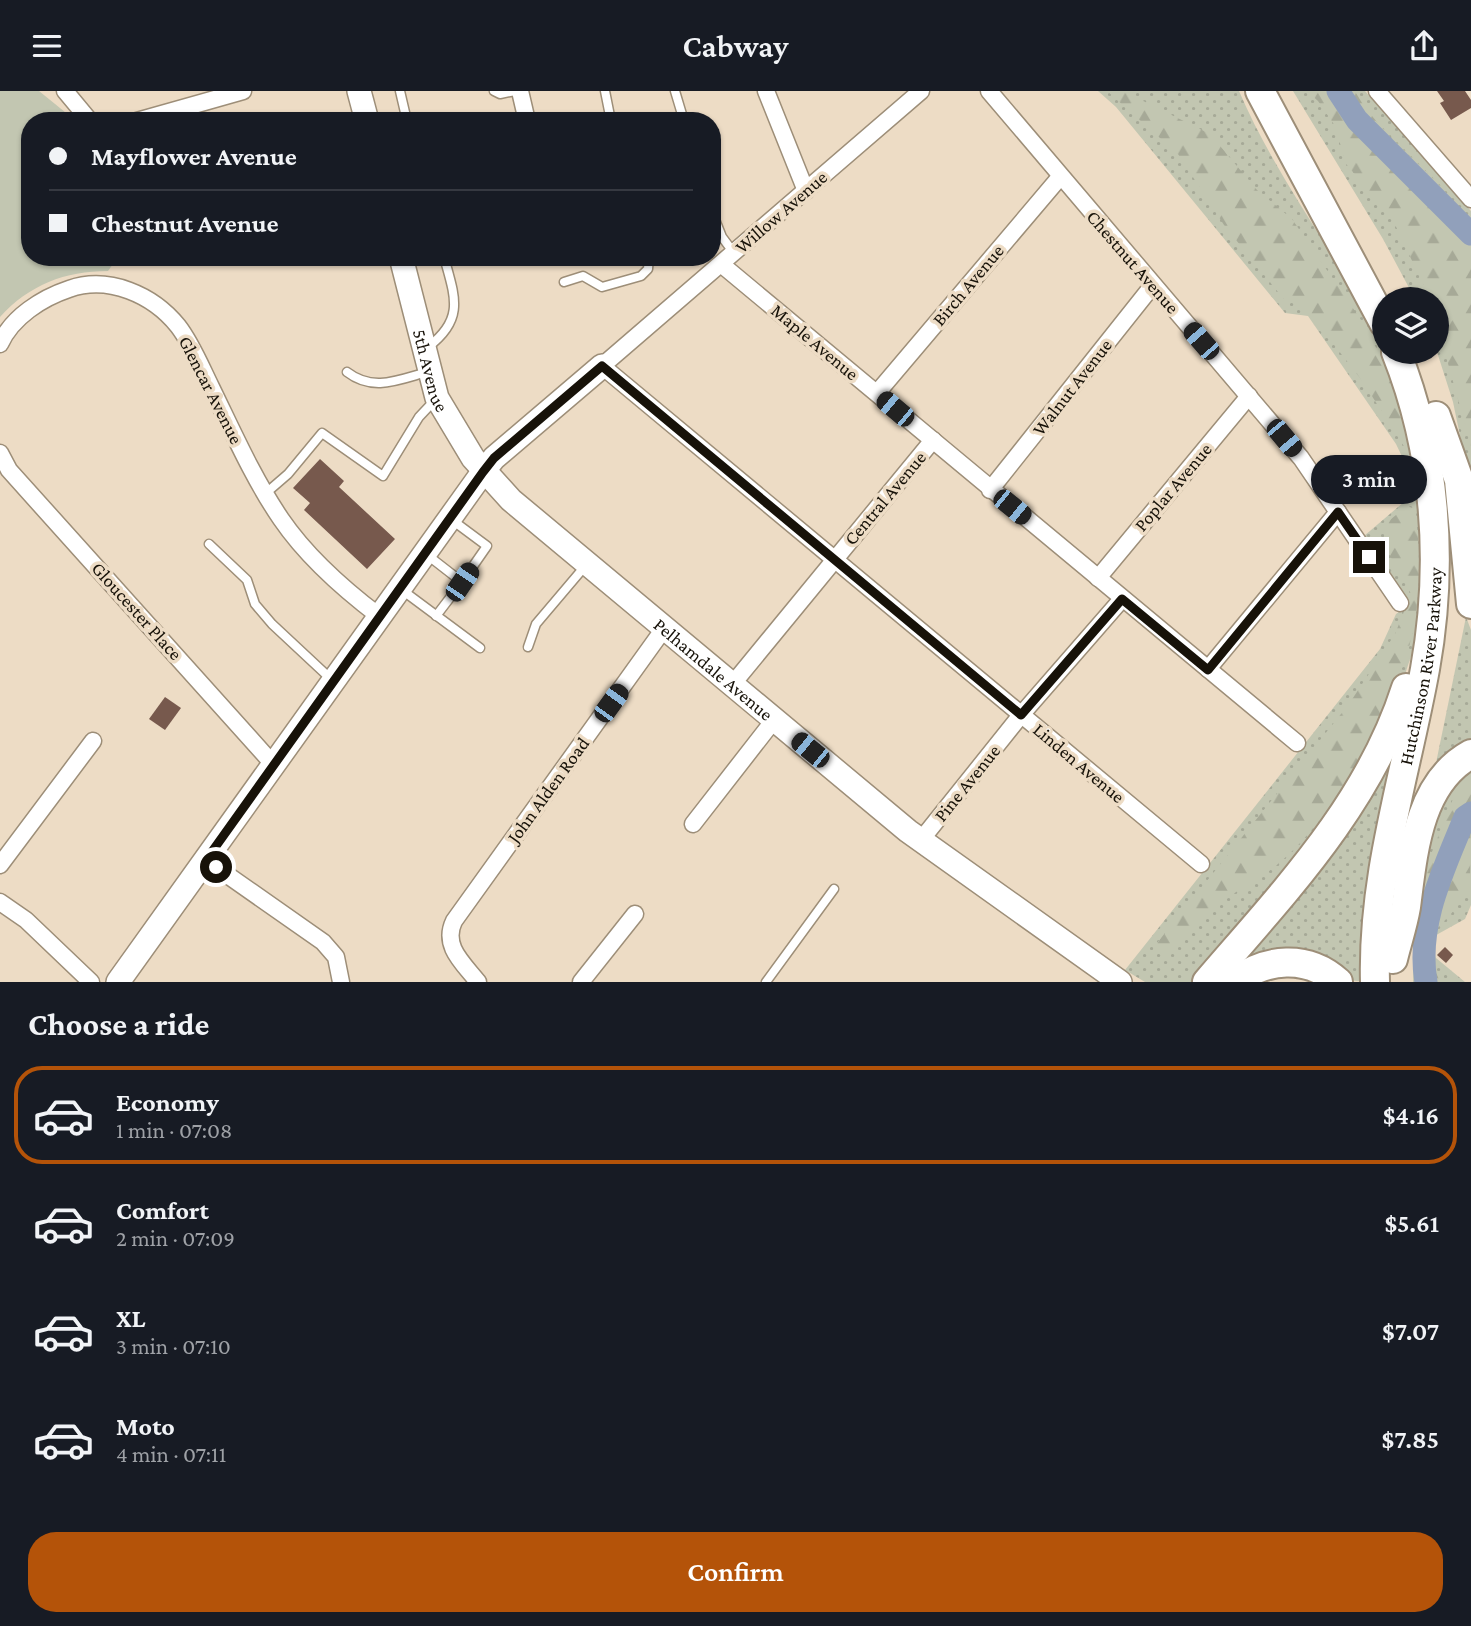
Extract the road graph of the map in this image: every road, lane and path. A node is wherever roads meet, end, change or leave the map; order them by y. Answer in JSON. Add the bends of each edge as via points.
{"nodes":[{"id":1,"x":65,"y":91,"type":"edge"},
{"id":2,"x":243,"y":91,"type":"edge"},
{"id":3,"x":359,"y":91,"type":"edge"},
{"id":4,"x":400,"y":91,"type":"edge"},
{"id":5,"x":494,"y":91,"type":"edge"},
{"id":6,"x":517,"y":91,"type":"edge"},
{"id":7,"x":605,"y":91,"type":"edge"},
{"id":8,"x":675,"y":91,"type":"edge"},
{"id":9,"x":766,"y":91,"type":"edge"},
{"id":10,"x":921,"y":91,"type":"edge"},
{"id":11,"x":989,"y":91,"type":"edge"},
{"id":12,"x":1259,"y":91,"type":"edge"},
{"id":13,"x":1279,"y":91,"type":"edge"},
{"id":14,"x":1377,"y":91,"type":"edge"},
{"id":15,"x":205,"y":96,"type":"edge"},
{"id":16,"x":83,"y":112,"type":"edge"},
{"id":17,"x":161,"y":112,"type":"edge"},
{"id":18,"x":365,"y":112,"type":"edge"},
{"id":19,"x":406,"y":112,"type":"edge"},
{"id":20,"x":524,"y":112,"type":"edge"},
{"id":21,"x":609,"y":112,"type":"edge"},
{"id":22,"x":681,"y":112,"type":"edge"},
{"id":23,"x":1060,"y":177,"type":"junction"},
{"id":24,"x":806,"y":191,"type":"junction"},
{"id":25,"x":1471,"y":199,"type":"edge"},
{"id":26,"x":721,"y":234,"type":"edge"},
{"id":27,"x":734,"y":253,"type":"junction"},
{"id":28,"x":721,"y":264,"type":"joint"},
{"id":29,"x":403,"y":266,"type":"edge"},
{"id":30,"x":446,"y":266,"type":"edge"},
{"id":31,"x":648,"y":266,"type":"edge"},
{"id":32,"x":719,"y":266,"type":"edge"},
{"id":33,"x":564,"y":282,"type":"dead end"},
{"id":34,"x":1153,"y":285,"type":"junction"},
{"id":35,"x":1387,"y":287,"type":"edge"},
{"id":36,"x":1372,"y":301,"type":"edge"},
{"id":37,"x":0,"y":344,"type":"edge"},
{"id":38,"x":426,"y":361,"type":"junction"},
{"id":39,"x":1400,"y":364,"type":"edge"},
{"id":40,"x":1420,"y":364,"type":"edge"},
{"id":41,"x":602,"y":366,"type":"junction"},
{"id":42,"x":347,"y":372,"type":"dead end"},
{"id":43,"x":877,"y":393,"type":"junction"},
{"id":44,"x":1249,"y":396,"type":"junction"},
{"id":45,"x":437,"y":398,"type":"junction"},
{"id":46,"x":1436,"y":416,"type":"junction"},
{"id":47,"x":933,"y":440,"type":"junction"},
{"id":48,"x":1,"y":456,"type":"edge"},
{"id":49,"x":483,"y":472,"type":"junction"},
{"id":50,"x":990,"y":490,"type":"junction"},
{"id":51,"x":265,"y":493,"type":"junction"},
{"id":52,"x":1338,"y":512,"type":"junction"},
{"id":53,"x":450,"y":519,"type":"junction"},
{"id":54,"x":209,"y":544,"type":"dead end"},
{"id":55,"x":424,"y":553,"type":"junction"},
{"id":56,"x":834,"y":560,"type":"junction"},
{"id":57,"x":586,"y":565,"type":"junction"},
{"id":58,"x":1435,"y":577,"type":"junction"},
{"id":59,"x":1098,"y":578,"type":"junction"},
{"id":60,"x":462,"y":582,"type":"junction"},
{"id":61,"x":399,"y":588,"type":"junction"},
{"id":62,"x":1122,"y":599,"type":"junction"},
{"id":63,"x":1400,"y":603,"type":"dead end"},
{"id":64,"x":1471,"y":604,"type":"edge"},
{"id":65,"x":379,"y":616,"type":"junction"},
{"id":66,"x":436,"y":616,"type":"junction"},
{"id":67,"x":663,"y":630,"type":"junction"},
{"id":68,"x":528,"y":647,"type":"dead end"},
{"id":69,"x":480,"y":648,"type":"dead end"},
{"id":70,"x":1208,"y":670,"type":"junction"},
{"id":71,"x":332,"y":680,"type":"junction"},
{"id":72,"x":731,"y":686,"type":"junction"},
{"id":73,"x":1021,"y":715,"type":"junction"},
{"id":74,"x":774,"y":720,"type":"junction"},
{"id":75,"x":93,"y":741,"type":"dead end"},
{"id":76,"x":1297,"y":743,"type":"dead end"},
{"id":77,"x":1471,"y":754,"type":"edge"},
{"id":78,"x":273,"y":764,"type":"junction"},
{"id":79,"x":693,"y":824,"type":"dead end"},
{"id":80,"x":920,"y":841,"type":"junction"},
{"id":81,"x":206,"y":860,"type":"junction"},
{"id":82,"x":1201,"y":864,"type":"dead end"},
{"id":83,"x":0,"y":866,"type":"edge"},
{"id":84,"x":834,"y":889,"type":"dead end"},
{"id":85,"x":0,"y":902,"type":"edge"},
{"id":86,"x":635,"y":914,"type":"dead end"},
{"id":87,"x":1393,"y":971,"type":"edge"},
{"id":88,"x":1095,"y":976,"type":"edge"},
{"id":89,"x":1244,"y":978,"type":"edge"},
{"id":90,"x":91,"y":982,"type":"edge"},
{"id":91,"x":118,"y":982,"type":"edge"},
{"id":92,"x":341,"y":982,"type":"edge"},
{"id":93,"x":478,"y":982,"type":"edge"},
{"id":94,"x":580,"y":982,"type":"edge"},
{"id":95,"x":766,"y":982,"type":"edge"},
{"id":96,"x":1120,"y":982,"type":"edge"},
{"id":97,"x":1207,"y":982,"type":"edge"},
{"id":98,"x":1338,"y":982,"type":"edge"},
{"id":99,"x":1375,"y":982,"type":"edge"}],
"edges":[{"from":1,"to":16,"type":"street"},
{"from":2,"to":15,"type":"street"},
{"from":3,"to":18,"type":"street"},
{"from":4,"to":19,"type":"lane"},
{"from":5,"to":6,"type":"lane"},
{"from":6,"to":20,"type":"street"},
{"from":7,"to":21,"type":"lane"},
{"from":8,"to":22,"type":"lane"},
{"from":9,"to":24,"type":"street"},
{"from":10,"to":24,"type":"street","name":"Willow Avenue"},
{"from":11,"to":23,"type":"street","name":"Chestnut Avenue"},
{"from":12,"to":36,"type":"highway"},
{"from":13,"to":35,"type":"highway"},
{"from":14,"to":25,"type":"street"},
{"from":15,"to":17,"type":"street"},
{"from":23,"to":34,"type":"street","name":"Chestnut Avenue"},
{"from":23,"to":43,"type":"street","name":"Birch Avenue"},
{"from":24,"to":27,"type":"street","name":"Willow Avenue"},
{"from":26,"to":27,"type":"lane"},
{"from":27,"to":28,"type":"street","name":"Willow Avenue"},
{"from":28,"to":43,"type":"street","name":"Maple Avenue"},
{"from":29,"to":38,"type":"street","name":"5th Avenue"},
{"from":30,"to":38,"type":"lane","via":[[456,306],[448,329]]},
{"from":31,"to":33,"type":"lane","via":[[641,275],[602,287],[583,277]]},
{"from":32,"to":41,"type":"street","name":"Willow Avenue"},
{"from":34,"to":44,"type":"street","name":"Chestnut Avenue"},
{"from":34,"to":50,"type":"street","name":"Walnut Avenue"},
{"from":37,"to":51,"type":"street","name":"Glencar Avenue","via":[[35,306],[74,287],[117,287],[144,297],[178,327]]},
{"from":38,"to":42,"type":"lane","via":[[380,384],[366,383]]},
{"from":38,"to":45,"type":"street","name":"5th Avenue"},
{"from":39,"to":58,"type":"highway","name":"Hutchinson River Parkway","via":[[1428,471]]},
{"from":40,"to":46,"type":"highway","name":"Hutchinson River Parkway"},
{"from":41,"to":49,"type":"street","name":"Willow Avenue"},
{"from":41,"to":56,"type":"street","name":"Linden Avenue"},
{"from":43,"to":47,"type":"street","name":"Maple Avenue"},
{"from":44,"to":52,"type":"street","name":"Chestnut Avenue","via":[[1301,458]]},
{"from":44,"to":59,"type":"street","name":"Poplar Avenue"},
{"from":45,"to":49,"type":"street","name":"5th Avenue"},
{"from":45,"to":51,"type":"lane","via":[[419,417],[383,476],[322,433],[288,474]]},
{"from":46,"to":64,"type":"highway","via":[[1459,480]]},
{"from":46,"to":87,"type":"highway","name":"Hutchinson River Parkway","via":[[1451,511],[1451,605],[1438,697],[1400,869]]},
{"from":47,"to":50,"type":"street","name":"Maple Avenue"},
{"from":47,"to":56,"type":"street","name":"Central Avenue"},
{"from":48,"to":78,"type":"street","name":"Gloucester Place"},
{"from":49,"to":53,"type":"street","name":"Willow Avenue"},
{"from":49,"to":57,"type":"street","name":"Pelhamdale Avenue"},
{"from":50,"to":59,"type":"street","name":"Maple Avenue"},
{"from":51,"to":65,"type":"street","name":"Glencar Avenue","via":[[301,545]]},
{"from":52,"to":63,"type":"street","name":"Chestnut Avenue"},
{"from":52,"to":70,"type":"street"},
{"from":53,"to":55,"type":"street","name":"Willow Avenue"},
{"from":53,"to":60,"type":"lane","via":[[487,546]]},
{"from":54,"to":71,"type":"lane","via":[[247,580],[255,604],[272,624]]},
{"from":55,"to":60,"type":"lane"},
{"from":55,"to":61,"type":"street","name":"Willow Avenue"},
{"from":56,"to":72,"type":"street","name":"Central Avenue"},
{"from":56,"to":73,"type":"street","name":"Linden Avenue"},
{"from":57,"to":67,"type":"street","name":"Pelhamdale Avenue"},
{"from":57,"to":68,"type":"lane","via":[[536,624]]},
{"from":58,"to":97,"type":"highway","via":[[1401,704],[1368,778],[1327,838]]},
{"from":58,"to":99,"type":"highway","name":"Hutchinson River Parkway","via":[[1425,670],[1379,885]]},
{"from":59,"to":62,"type":"street","name":"Maple Avenue"},
{"from":60,"to":66,"type":"lane"},
{"from":61,"to":65,"type":"street","name":"Willow Avenue"},
{"from":61,"to":66,"type":"lane"},
{"from":62,"to":70,"type":"street","name":"Maple Avenue"},
{"from":62,"to":73,"type":"street","name":"Pine Avenue"},
{"from":65,"to":71,"type":"street","name":"Willow Avenue"},
{"from":66,"to":69,"type":"lane"},
{"from":67,"to":72,"type":"street","name":"Pelhamdale Avenue"},
{"from":67,"to":93,"type":"street","name":"John Alden Road","via":[[454,921],[449,931],[456,955]]},
{"from":70,"to":76,"type":"street","name":"Maple Avenue"},
{"from":71,"to":78,"type":"street","name":"Willow Avenue"},
{"from":72,"to":74,"type":"street","name":"Pelhamdale Avenue"},
{"from":73,"to":80,"type":"street","name":"Pine Avenue"},
{"from":73,"to":82,"type":"street","name":"Linden Avenue"},
{"from":74,"to":79,"type":"street"},
{"from":74,"to":80,"type":"street","name":"Pelhamdale Avenue"},
{"from":75,"to":83,"type":"street"},
{"from":77,"to":87,"type":"highway","via":[[1444,776],[1427,808],[1416,843]]},
{"from":78,"to":81,"type":"street","name":"Willow Avenue"},
{"from":80,"to":88,"type":"street","name":"Pelhamdale Avenue"},
{"from":81,"to":91,"type":"street","name":"Willow Avenue"},
{"from":81,"to":92,"type":"street","via":[[323,942],[336,957]]},
{"from":84,"to":95,"type":"lane"},
{"from":85,"to":90,"type":"street","via":[[52,943]]},
{"from":86,"to":94,"type":"street"},
{"from":88,"to":96,"type":"street","name":"Pelhamdale Avenue"},
{"from":89,"to":98,"type":"highway","via":[[1274,963],[1294,962],[1314,967]]}]}
